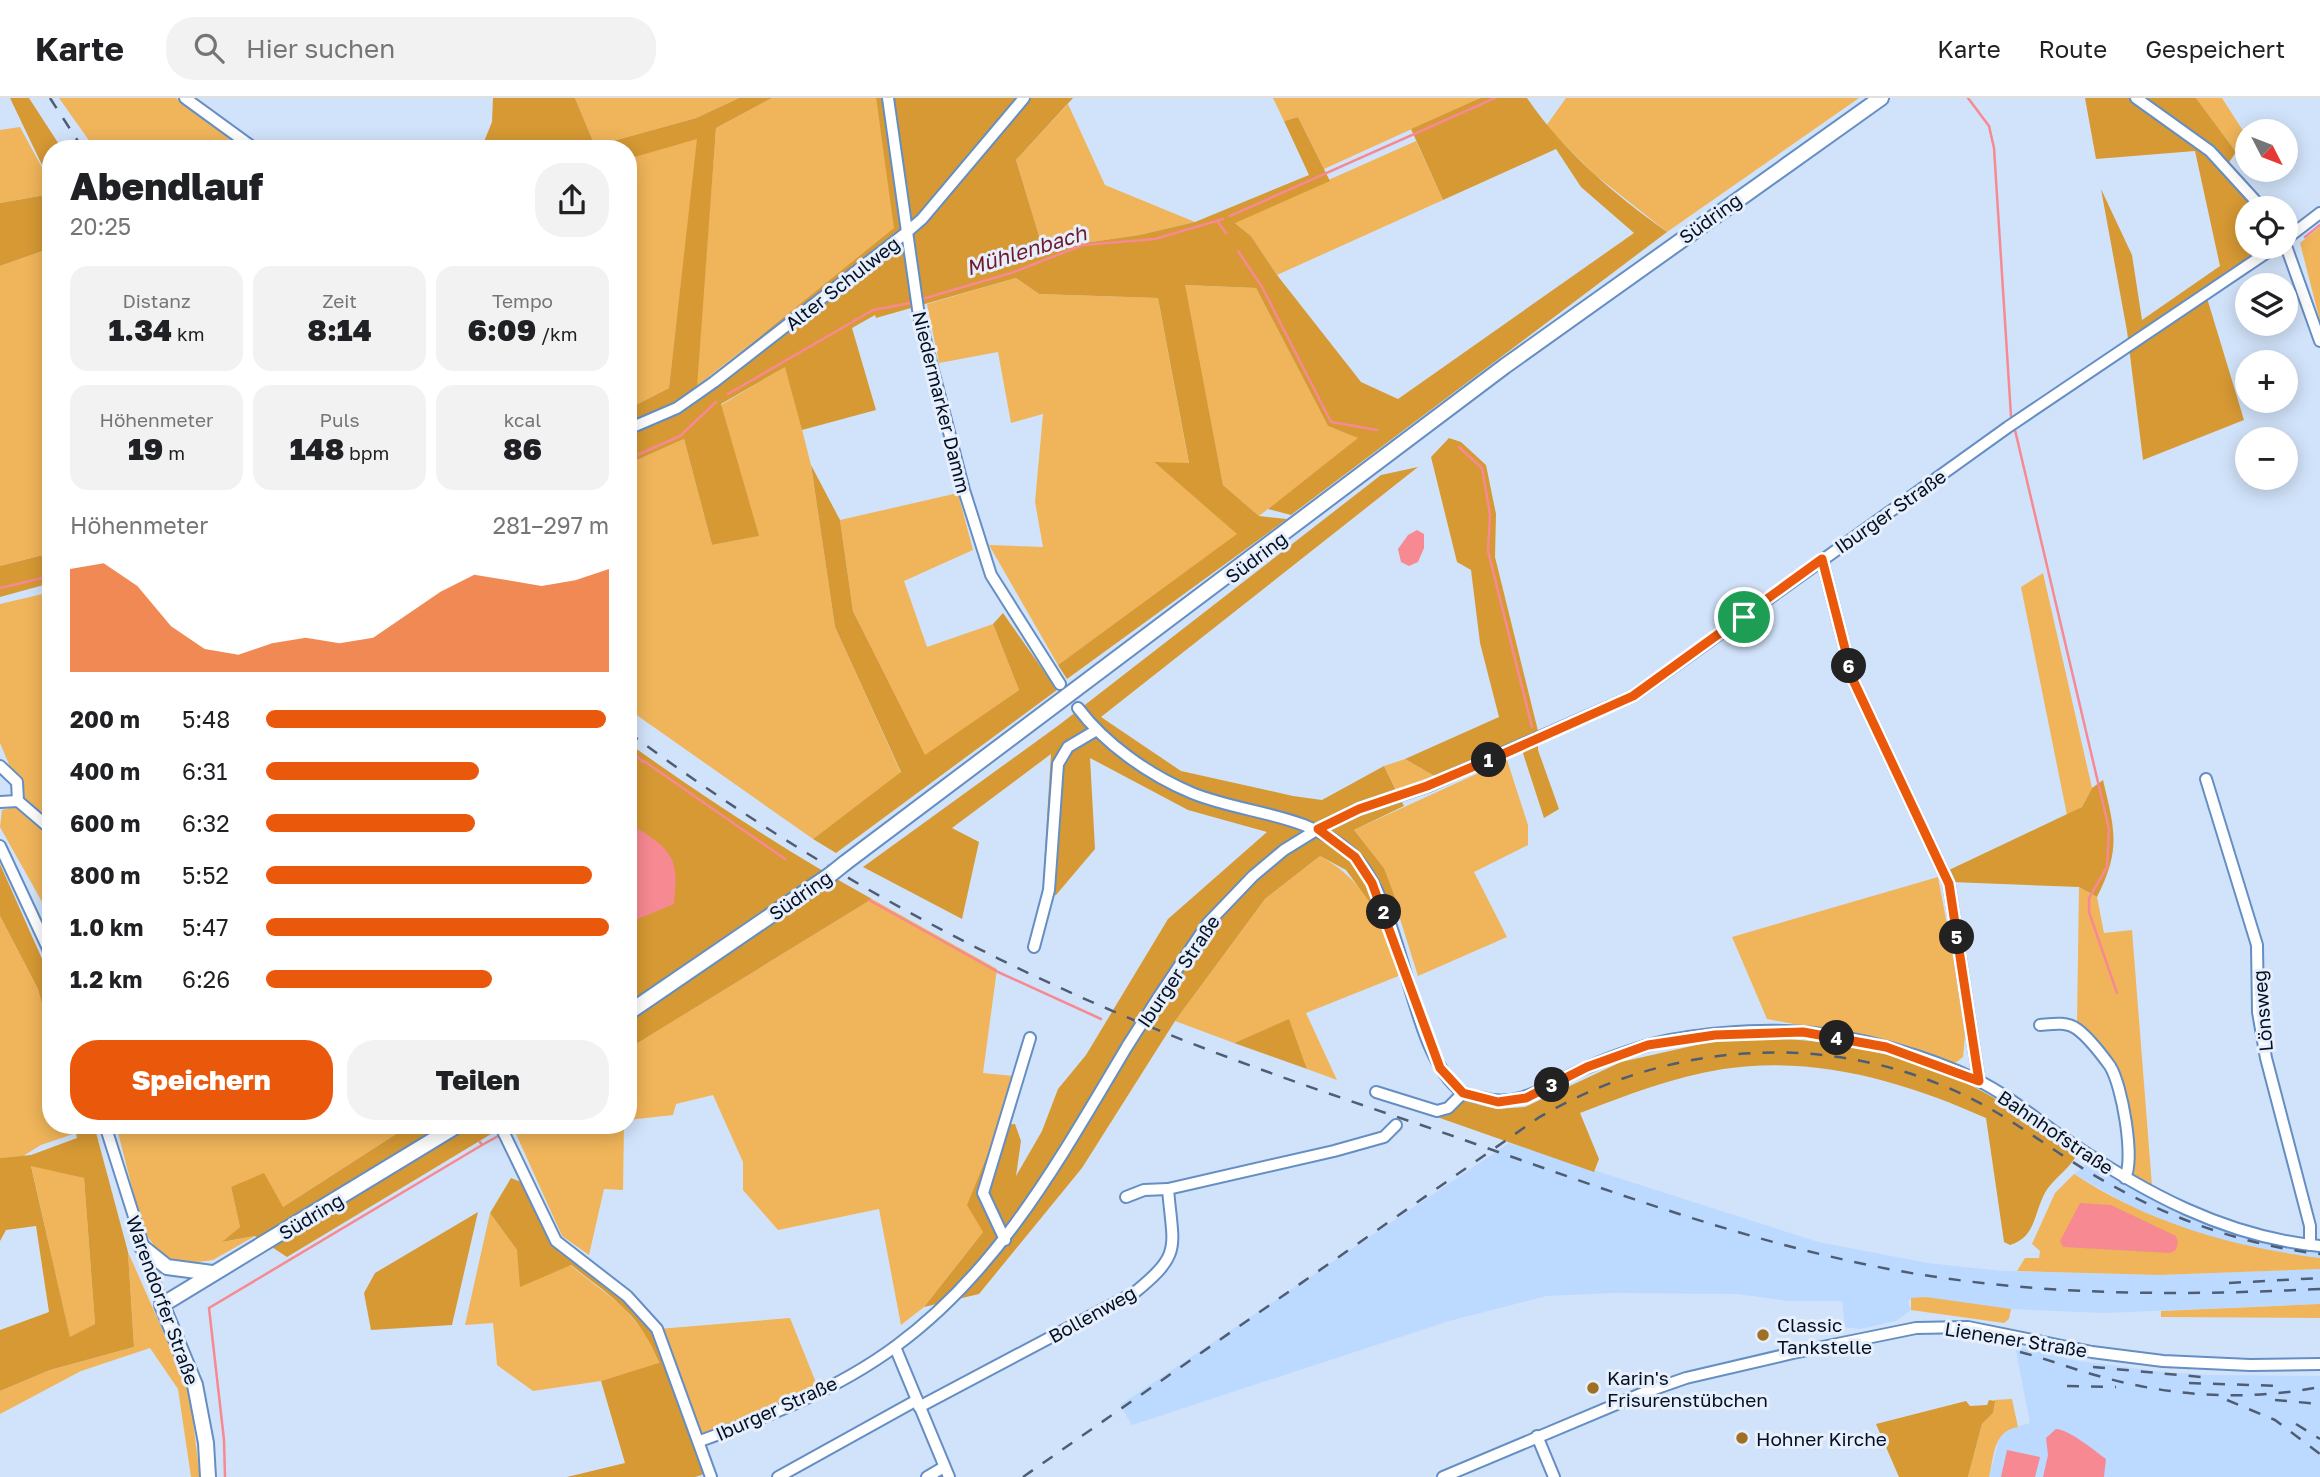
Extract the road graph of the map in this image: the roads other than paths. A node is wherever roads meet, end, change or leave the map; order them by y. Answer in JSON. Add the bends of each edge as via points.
{"nodes":[{"id":1,"x":185,"y":98,"type":"edge"},
{"id":2,"x":888,"y":98,"type":"edge"},
{"id":3,"x":1024,"y":98,"type":"edge"},
{"id":4,"x":1881,"y":98,"type":"edge"},
{"id":5,"x":2136,"y":98,"type":"edge"},
{"id":6,"x":243,"y":140,"type":"edge"},
{"id":7,"x":2251,"y":196,"type":"edge"},
{"id":8,"x":2320,"y":213,"type":"edge"},
{"id":9,"x":2298,"y":230,"type":"edge"},
{"id":10,"x":907,"y":232,"type":"junction"},
{"id":11,"x":2257,"y":259,"type":"edge"},
{"id":12,"x":2290,"y":259,"type":"edge"},
{"id":13,"x":2320,"y":341,"type":"edge"},
{"id":14,"x":637,"y":425,"type":"edge"},
{"id":15,"x":1822,"y":559,"type":"junction"},
{"id":16,"x":1060,"y":684,"type":"dead end"},
{"id":17,"x":1077,"y":708,"type":"dead end"},
{"id":18,"x":1095,"y":731,"type":"junction"},
{"id":19,"x":0,"y":766,"type":"edge"},
{"id":20,"x":2206,"y":779,"type":"dead end"},
{"id":21,"x":18,"y":801,"type":"junction"},
{"id":22,"x":0,"y":802,"type":"edge"},
{"id":23,"x":42,"y":822,"type":"edge"},
{"id":24,"x":1318,"y":829,"type":"junction"},
{"id":25,"x":0,"y":846,"type":"edge"},
{"id":26,"x":42,"y":936,"type":"edge"},
{"id":27,"x":1034,"y":947,"type":"dead end"},
{"id":28,"x":637,"y":1007,"type":"edge"},
{"id":29,"x":2039,"y":1025,"type":"dead end"},
{"id":30,"x":1030,"y":1038,"type":"dead end"},
{"id":31,"x":1979,"y":1081,"type":"junction"},
{"id":32,"x":1376,"y":1092,"type":"dead end"},
{"id":33,"x":1463,"y":1093,"type":"junction"},
{"id":34,"x":1396,"y":1125,"type":"dead end"},
{"id":35,"x":108,"y":1134,"type":"edge"},
{"id":36,"x":443,"y":1134,"type":"edge"},
{"id":37,"x":504,"y":1134,"type":"edge"},
{"id":38,"x":2125,"y":1178,"type":"junction"},
{"id":39,"x":1168,"y":1189,"type":"junction"},
{"id":40,"x":1126,"y":1197,"type":"dead end"},
{"id":41,"x":1005,"y":1240,"type":"junction"},
{"id":42,"x":2315,"y":1245,"type":"edge"},
{"id":43,"x":142,"y":1247,"type":"junction"},
{"id":44,"x":212,"y":1273,"type":"junction"},
{"id":45,"x":162,"y":1305,"type":"junction"},
{"id":46,"x":895,"y":1347,"type":"junction"},
{"id":47,"x":2320,"y":1364,"type":"edge"},
{"id":48,"x":918,"y":1403,"type":"junction"},
{"id":49,"x":1537,"y":1436,"type":"junction"},
{"id":50,"x":700,"y":1441,"type":"junction"},
{"id":51,"x":946,"y":1472,"type":"edge"},
{"id":52,"x":208,"y":1477,"type":"edge"},
{"id":53,"x":711,"y":1477,"type":"edge"},
{"id":54,"x":778,"y":1477,"type":"edge"},
{"id":55,"x":926,"y":1477,"type":"edge"},
{"id":56,"x":1443,"y":1477,"type":"edge"},
{"id":57,"x":1554,"y":1477,"type":"edge"}],
"edges":[{"from":1,"to":6,"type":"street"},
{"from":2,"to":10,"type":"street","name":"Niedermarker Damm"},
{"from":3,"to":10,"type":"street","name":"Alter Schulweg"},
{"from":4,"to":28,"type":"main road","name":"Südring","bridge":true,"via":[[1505,366],[830,875]]},
{"from":5,"to":7,"type":"street","via":[[2210,151]]},
{"from":8,"to":9,"type":"street"},
{"from":10,"to":14,"type":"street","name":"Alter Schulweg","via":[[686,401]]},
{"from":10,"to":16,"type":"street","name":"Niedermarker Damm","via":[[919,316],[991,575]]},
{"from":11,"to":15,"type":"street","name":"Iburger Straße"},
{"from":12,"to":13,"type":"street"},
{"from":15,"to":24,"type":"street","name":"Iburger Straße","via":[[1633,696]]},
{"from":15,"to":31,"type":"street","via":[[1853,680],[1949,884]]},
{"from":17,"to":18,"type":"street"},
{"from":18,"to":24,"type":"street","via":[[1191,793]]},
{"from":18,"to":27,"type":"street","via":[[1068,747],[1058,764],[1049,890]]},
{"from":19,"to":21,"type":"street","via":[[17,782]]},
{"from":20,"to":42,"type":"street","name":"Lönsweg","via":[[2257,944],[2258,1012],[2266,1058]]},
{"from":21,"to":22,"type":"street"},
{"from":21,"to":23,"type":"street"},
{"from":24,"to":33,"type":"street","via":[[1355,857],[1372,883],[1440,1068]]},
{"from":24,"to":41,"type":"street","name":"Iburger Straße","bridge":true,"via":[[1284,850],[1229,899],[1190,947]]},
{"from":25,"to":26,"type":"street"},
{"from":29,"to":38,"type":"street","name":"Bahnhofstraße","via":[[2062,1023],[2076,1029],[2111,1068],[2129,1143]]},
{"from":30,"to":41,"type":"street","via":[[983,1193]]},
{"from":31,"to":33,"type":"street","name":"Bahnhofstraße","via":[[1886,1047],[1803,1032],[1715,1035],[1648,1045],[1587,1067],[1526,1098],[1498,1102]]},
{"from":31,"to":38,"type":"street","name":"Bahnhofstraße"},
{"from":32,"to":33,"type":"street","via":[[1437,1111],[1448,1108]]},
{"from":34,"to":39,"type":"street","via":[[1384,1137]]},
{"from":35,"to":43,"type":"street","name":"Warendorfer Straße"},
{"from":36,"to":44,"type":"main road","name":"Südring"},
{"from":37,"to":50,"type":"street","via":[[556,1241],[627,1296],[657,1329]]},
{"from":38,"to":42,"type":"street","name":"Bahnhofstraße","via":[[2224,1226]]},
{"from":39,"to":40,"type":"street","via":[[1144,1190]]},
{"from":39,"to":48,"type":"street","name":"Bollenweg","via":[[1172,1255],[1163,1269],[1134,1293]]},
{"from":41,"to":46,"type":"street","name":"Iburger Straße","via":[[961,1290]]},
{"from":43,"to":44,"type":"main road","via":[[167,1267]]},
{"from":43,"to":45,"type":"street","name":"Warendorfer Straße"},
{"from":44,"to":45,"type":"main road","name":"Südring"},
{"from":45,"to":52,"type":"main road","name":"Warendorfer Straße","via":[[195,1385]]},
{"from":46,"to":48,"type":"street"},
{"from":46,"to":50,"type":"street","name":"Iburger Straße","via":[[801,1401]]},
{"from":47,"to":49,"type":"street","name":"Lienener Straße","via":[[2163,1361],[1940,1326],[1833,1344],[1686,1378]]},
{"from":48,"to":51,"type":"street"},
{"from":48,"to":54,"type":"street","name":"Bollenweg"},
{"from":49,"to":56,"type":"street","name":"Lienener Straße"},
{"from":49,"to":57,"type":"street"},
{"from":50,"to":53,"type":"street","name":"Iburger Straße"},
{"from":51,"to":55,"type":"street"}]}
